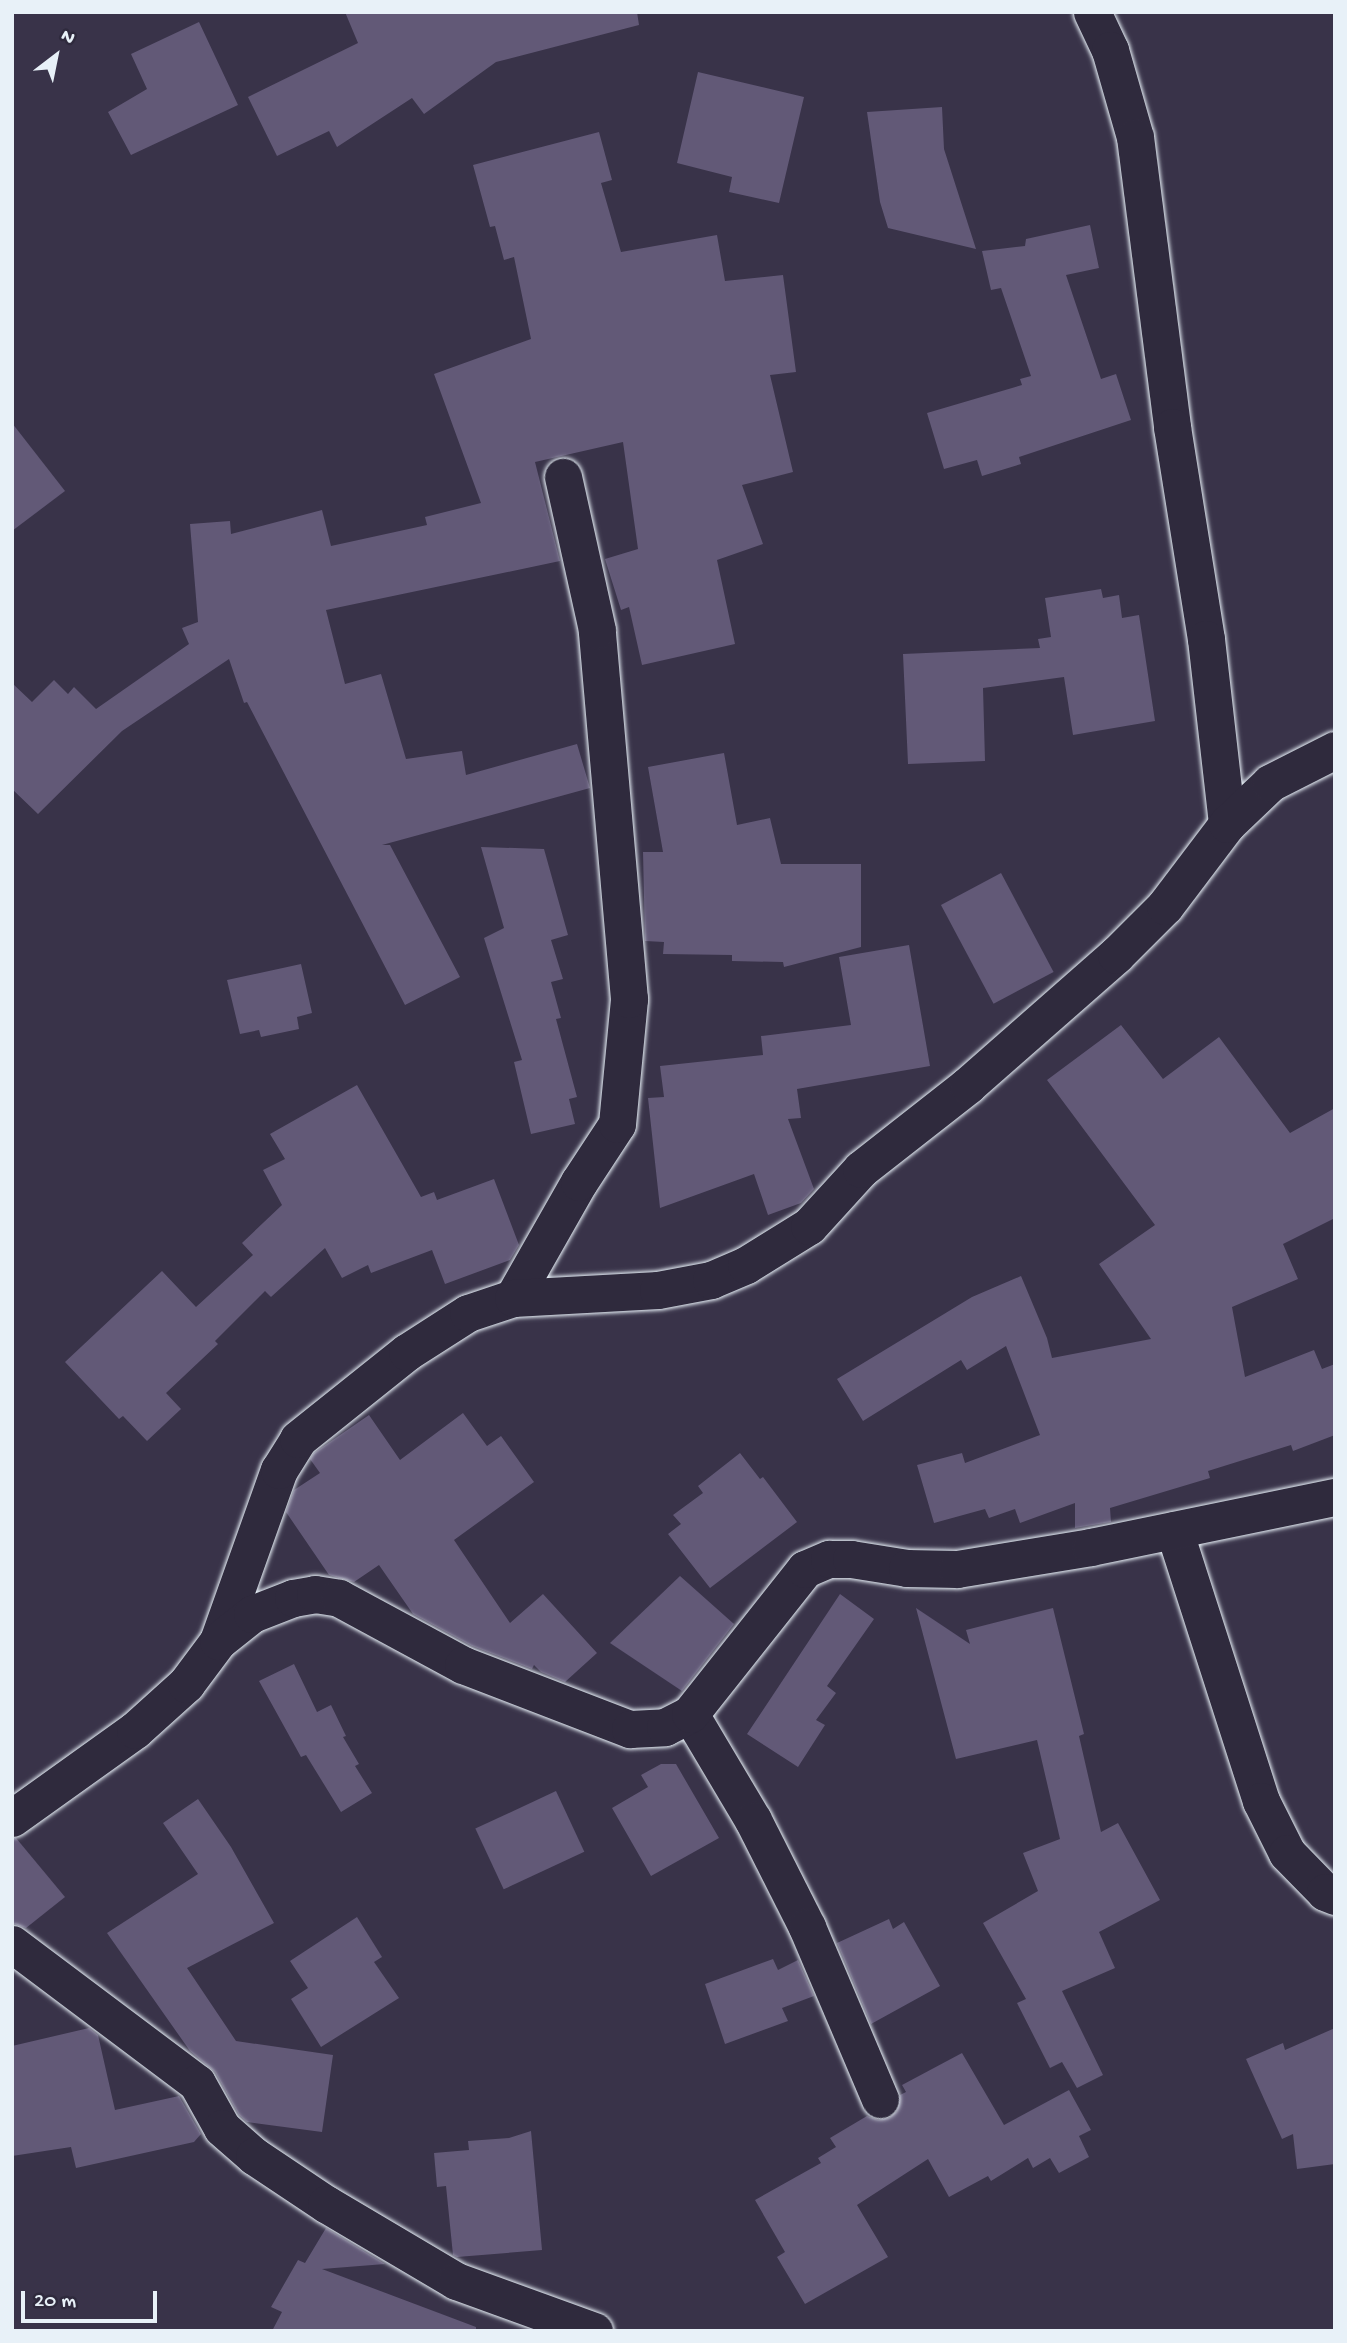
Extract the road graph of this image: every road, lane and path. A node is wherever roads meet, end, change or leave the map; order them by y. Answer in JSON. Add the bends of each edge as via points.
{"nodes":[{"id":1,"x":1092,"y":12,"type":"edge"},
{"id":2,"x":562,"y":477,"type":"dead end"},
{"id":3,"x":1335,"y":750,"type":"edge"},
{"id":4,"x":1227,"y":824,"type":"junction"},
{"id":5,"x":513,"y":1298,"type":"junction"},
{"id":6,"x":1335,"y":1497,"type":"edge"},
{"id":7,"x":1174,"y":1530,"type":"junction"},
{"id":8,"x":218,"y":1641,"type":"junction"},
{"id":9,"x":690,"y":1714,"type":"junction"},
{"id":10,"x":12,"y":1818,"type":"edge"},
{"id":11,"x":1335,"y":1896,"type":"edge"},
{"id":12,"x":12,"y":1944,"type":"edge"},
{"id":13,"x":880,"y":2099,"type":"dead end"},
{"id":14,"x":594,"y":2331,"type":"edge"}],
"edges":[{"from":1,"to":4,"type":"street","via":[[1110,50],[1135,137],[1172,427],[1206,639]]},
{"from":2,"to":5,"type":"street","via":[[597,630],[629,999],[617,1124]]},
{"from":3,"to":4,"type":"street","via":[[1270,783]]},
{"from":4,"to":5,"type":"street","via":[[1166,906],[1116,955],[968,1085],[861,1169],[809,1226],[746,1265],[711,1280],[658,1290]]},
{"from":5,"to":8,"type":"street","via":[[468,1313],[407,1352],[298,1438],[279,1470]]},
{"from":6,"to":7,"type":"street"},
{"from":7,"to":9,"type":"street","via":[[957,1569],[829,1559],[805,1569],[786,1588]]},
{"from":7,"to":11,"type":"street","via":[[1262,1801],[1287,1853],[1325,1892]]},
{"from":8,"to":9,"type":"street","via":[[252,1614],[315,1594],[339,1598],[463,1665],[630,1729],[665,1727]]},
{"from":8,"to":10,"type":"street","via":[[186,1684],[135,1730]]},
{"from":9,"to":13,"type":"street","via":[[789,1891]]},
{"from":12,"to":14,"type":"street","via":[[197,2084],[222,2128],[254,2156],[326,2204],[456,2281]]}]}
